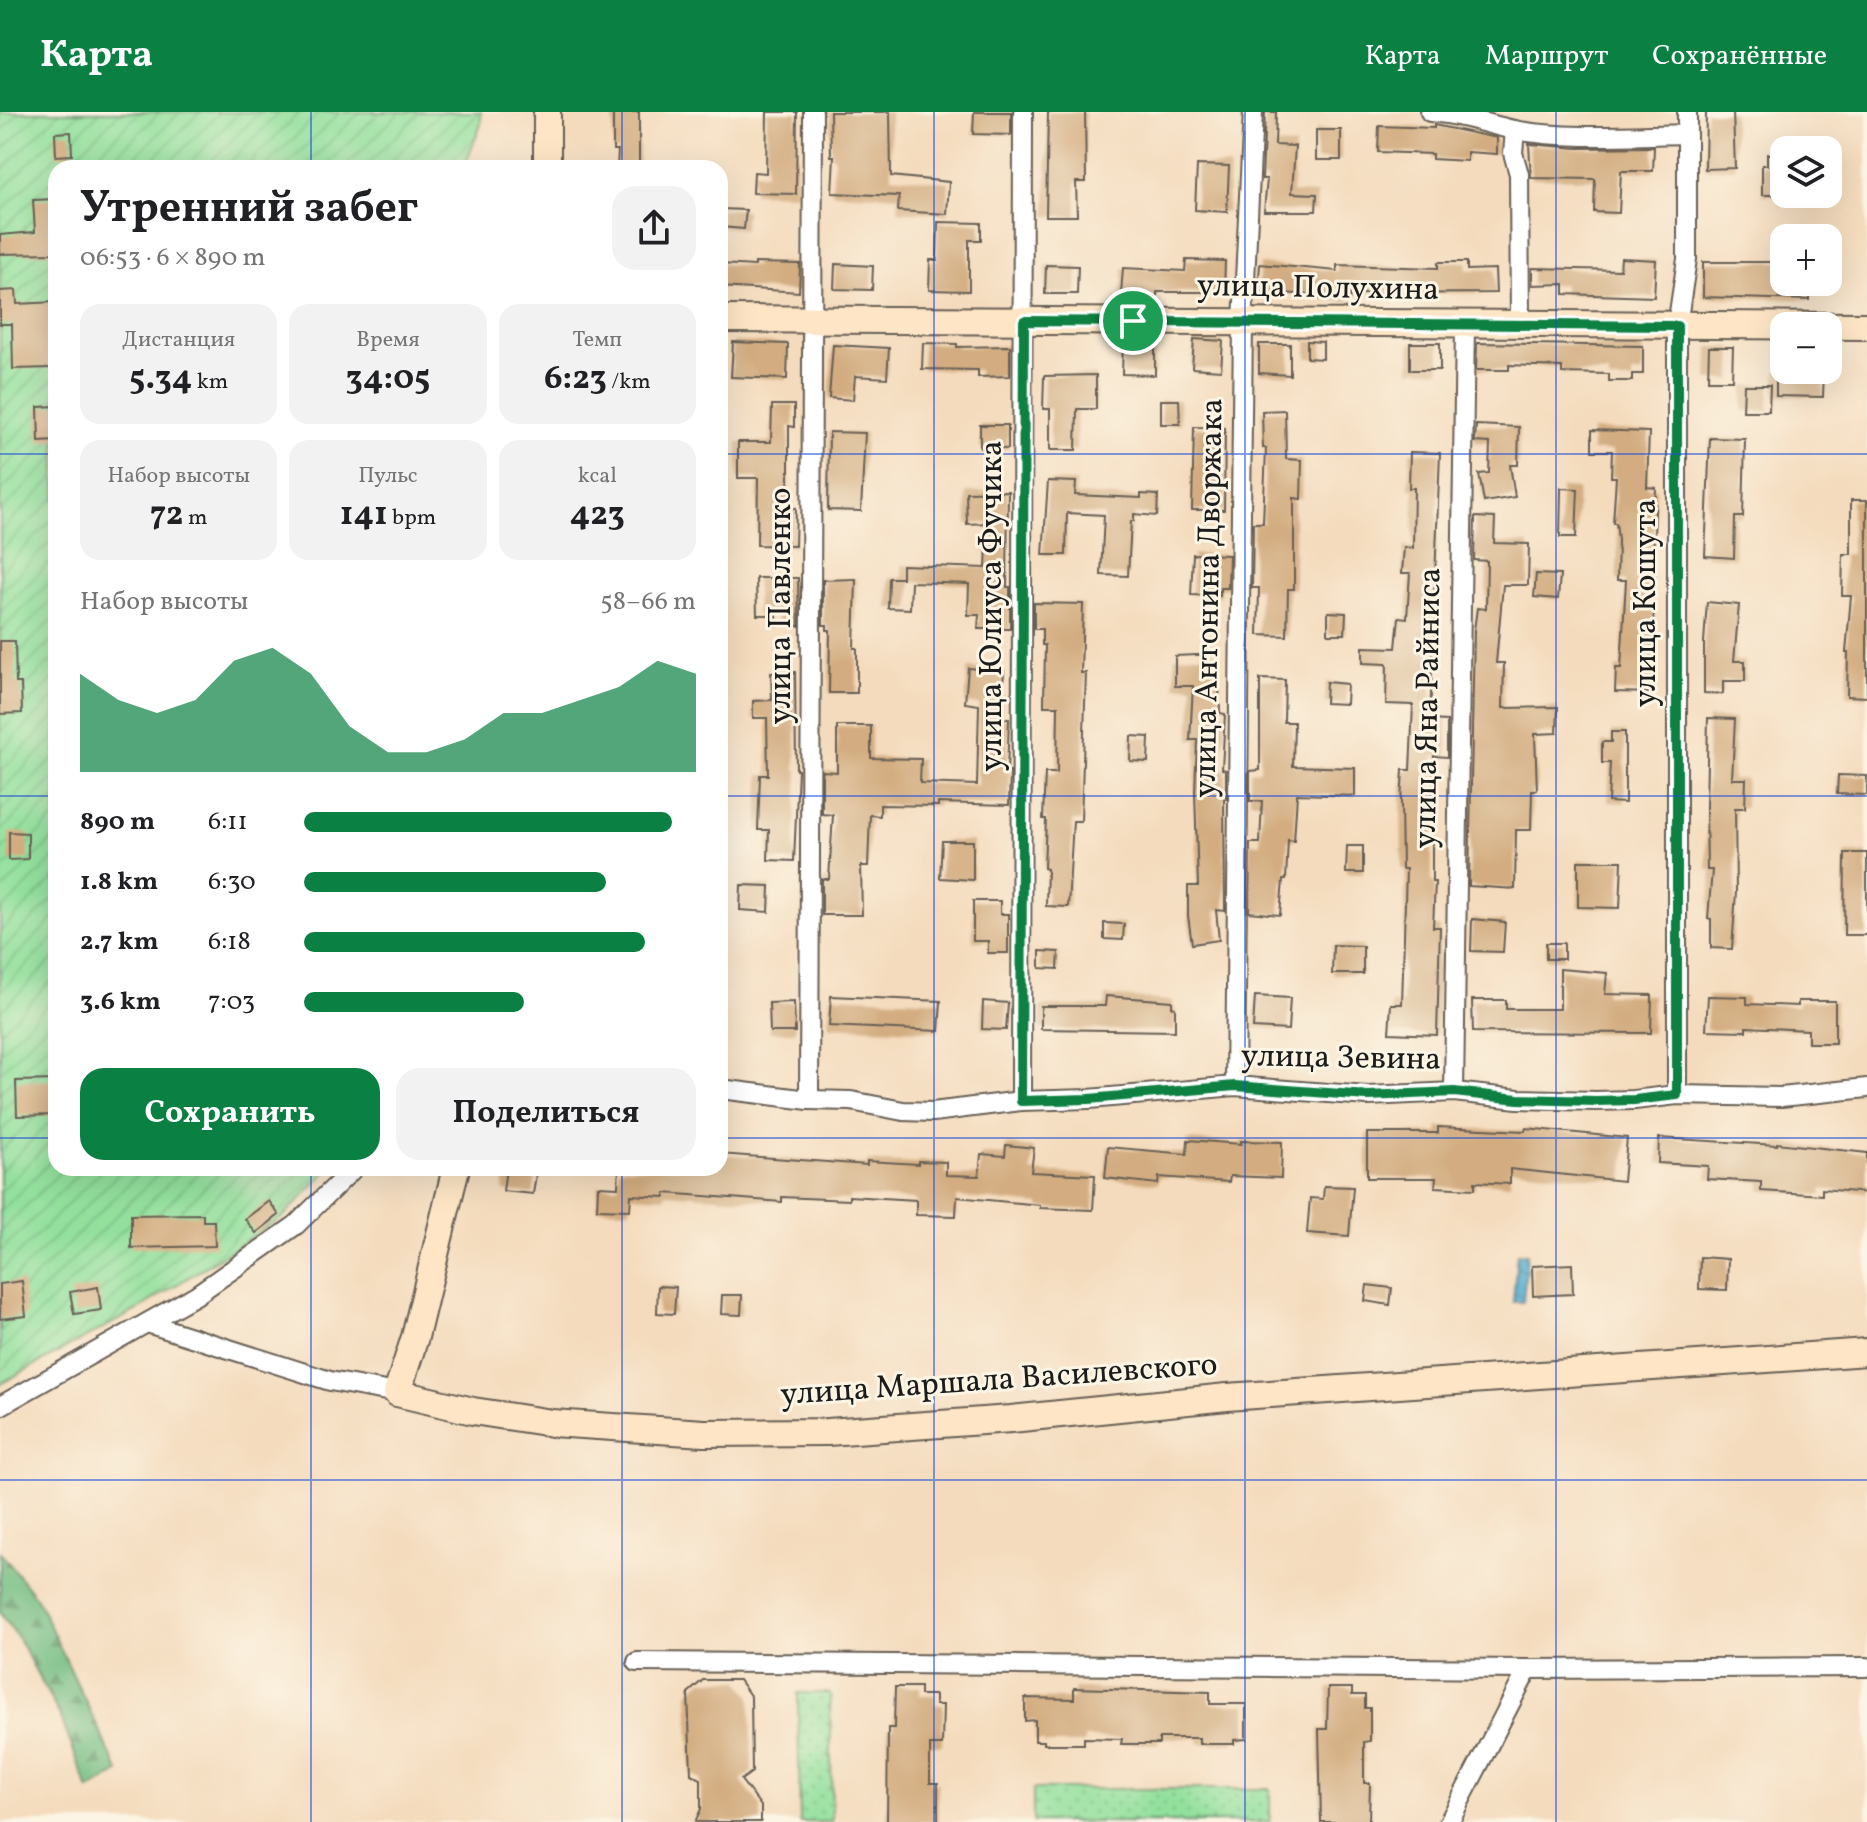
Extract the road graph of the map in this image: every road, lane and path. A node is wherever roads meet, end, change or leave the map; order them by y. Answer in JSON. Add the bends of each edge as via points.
{"nodes":[{"id":1,"x":547,"y":112,"type":"edge"},
{"id":2,"x":813,"y":112,"type":"edge"},
{"id":3,"x":1023,"y":112,"type":"edge"},
{"id":4,"x":1253,"y":112,"type":"edge"},
{"id":5,"x":1433,"y":112,"type":"edge"},
{"id":6,"x":1687,"y":112,"type":"edge"},
{"id":7,"x":1515,"y":130,"type":"junction"},
{"id":8,"x":1687,"y":134,"type":"junction"},
{"id":9,"x":547,"y":160,"type":"edge"},
{"id":10,"x":728,"y":319,"type":"edge"},
{"id":11,"x":814,"y":319,"type":"junction"},
{"id":12,"x":1024,"y":321,"type":"junction"},
{"id":13,"x":1243,"y":322,"type":"junction"},
{"id":14,"x":1465,"y":325,"type":"junction"},
{"id":15,"x":1520,"y":325,"type":"junction"},
{"id":16,"x":1677,"y":326,"type":"junction"},
{"id":17,"x":1867,"y":326,"type":"edge"},
{"id":18,"x":1235,"y":1086,"type":"junction"},
{"id":19,"x":1867,"y":1088,"type":"edge"},
{"id":20,"x":728,"y":1090,"type":"edge"},
{"id":21,"x":1454,"y":1092,"type":"junction"},
{"id":22,"x":1677,"y":1095,"type":"junction"},
{"id":23,"x":809,"y":1100,"type":"junction"},
{"id":24,"x":1021,"y":1101,"type":"junction"},
{"id":25,"x":346,"y":1176,"type":"edge"},
{"id":26,"x":454,"y":1176,"type":"edge"},
{"id":27,"x":147,"y":1323,"type":"junction"},
{"id":28,"x":1867,"y":1352,"type":"edge"},
{"id":29,"x":397,"y":1393,"type":"junction"},
{"id":30,"x":0,"y":1406,"type":"edge"},
{"id":31,"x":637,"y":1662,"type":"dead end"},
{"id":32,"x":1867,"y":1667,"type":"edge"},
{"id":33,"x":1528,"y":1669,"type":"junction"},
{"id":34,"x":1449,"y":1822,"type":"edge"}],
"edges":[{"from":1,"to":9,"type":"main road"},
{"from":2,"to":11,"type":"street","name":"улица Павленко"},
{"from":3,"to":12,"type":"street","name":"улица Юлиуса Фучика"},
{"from":4,"to":13,"type":"street","name":"улица Антонина Дворжака"},
{"from":5,"to":7,"type":"street"},
{"from":6,"to":8,"type":"street","name":"улица Кошута"},
{"from":7,"to":8,"type":"street"},
{"from":7,"to":15,"type":"street"},
{"from":8,"to":16,"type":"street","name":"улица Кошута","via":[[1687,259]]},
{"from":10,"to":11,"type":"main road","name":"улица Полухина"},
{"from":11,"to":12,"type":"main road","name":"улица Полухина"},
{"from":11,"to":23,"type":"street","name":"улица Павленко"},
{"from":12,"to":13,"type":"main road","name":"улица Полухина"},
{"from":12,"to":24,"type":"street","name":"улица Юлиуса Фучика"},
{"from":13,"to":14,"type":"main road","name":"улица Полухина"},
{"from":13,"to":18,"type":"street","name":"улица Антонина Дворжака"},
{"from":14,"to":15,"type":"main road","name":"улица Полухина"},
{"from":14,"to":21,"type":"street","name":"улица Яна Райниса"},
{"from":15,"to":16,"type":"main road","name":"улица Полухина"},
{"from":16,"to":17,"type":"main road","name":"улица Полухина"},
{"from":16,"to":22,"type":"street","name":"улица Кошута"},
{"from":18,"to":21,"type":"street","name":"улица Зевина","via":[[1368,1096]]},
{"from":18,"to":24,"type":"street","name":"улица Зевина"},
{"from":19,"to":22,"type":"street","name":"улица Зевина","via":[[1781,1097]]},
{"from":20,"to":23,"type":"street","name":"улица Зевина"},
{"from":21,"to":22,"type":"street","name":"улица Зевина","via":[[1556,1100]]},
{"from":23,"to":24,"type":"street","name":"улица Зевина","via":[[933,1112]]},
{"from":25,"to":27,"type":"street","via":[[296,1225]]},
{"from":26,"to":29,"type":"main road"},
{"from":27,"to":29,"type":"street","name":"улица Маршала Василевского","via":[[330,1381]]},
{"from":27,"to":30,"type":"street"},
{"from":28,"to":29,"type":"main road","name":"улица Маршала Василевского","via":[[1227,1397],[827,1432],[704,1433],[552,1423]]},
{"from":31,"to":33,"type":"street"},
{"from":32,"to":33,"type":"street"},
{"from":33,"to":34,"type":"street"}]}
